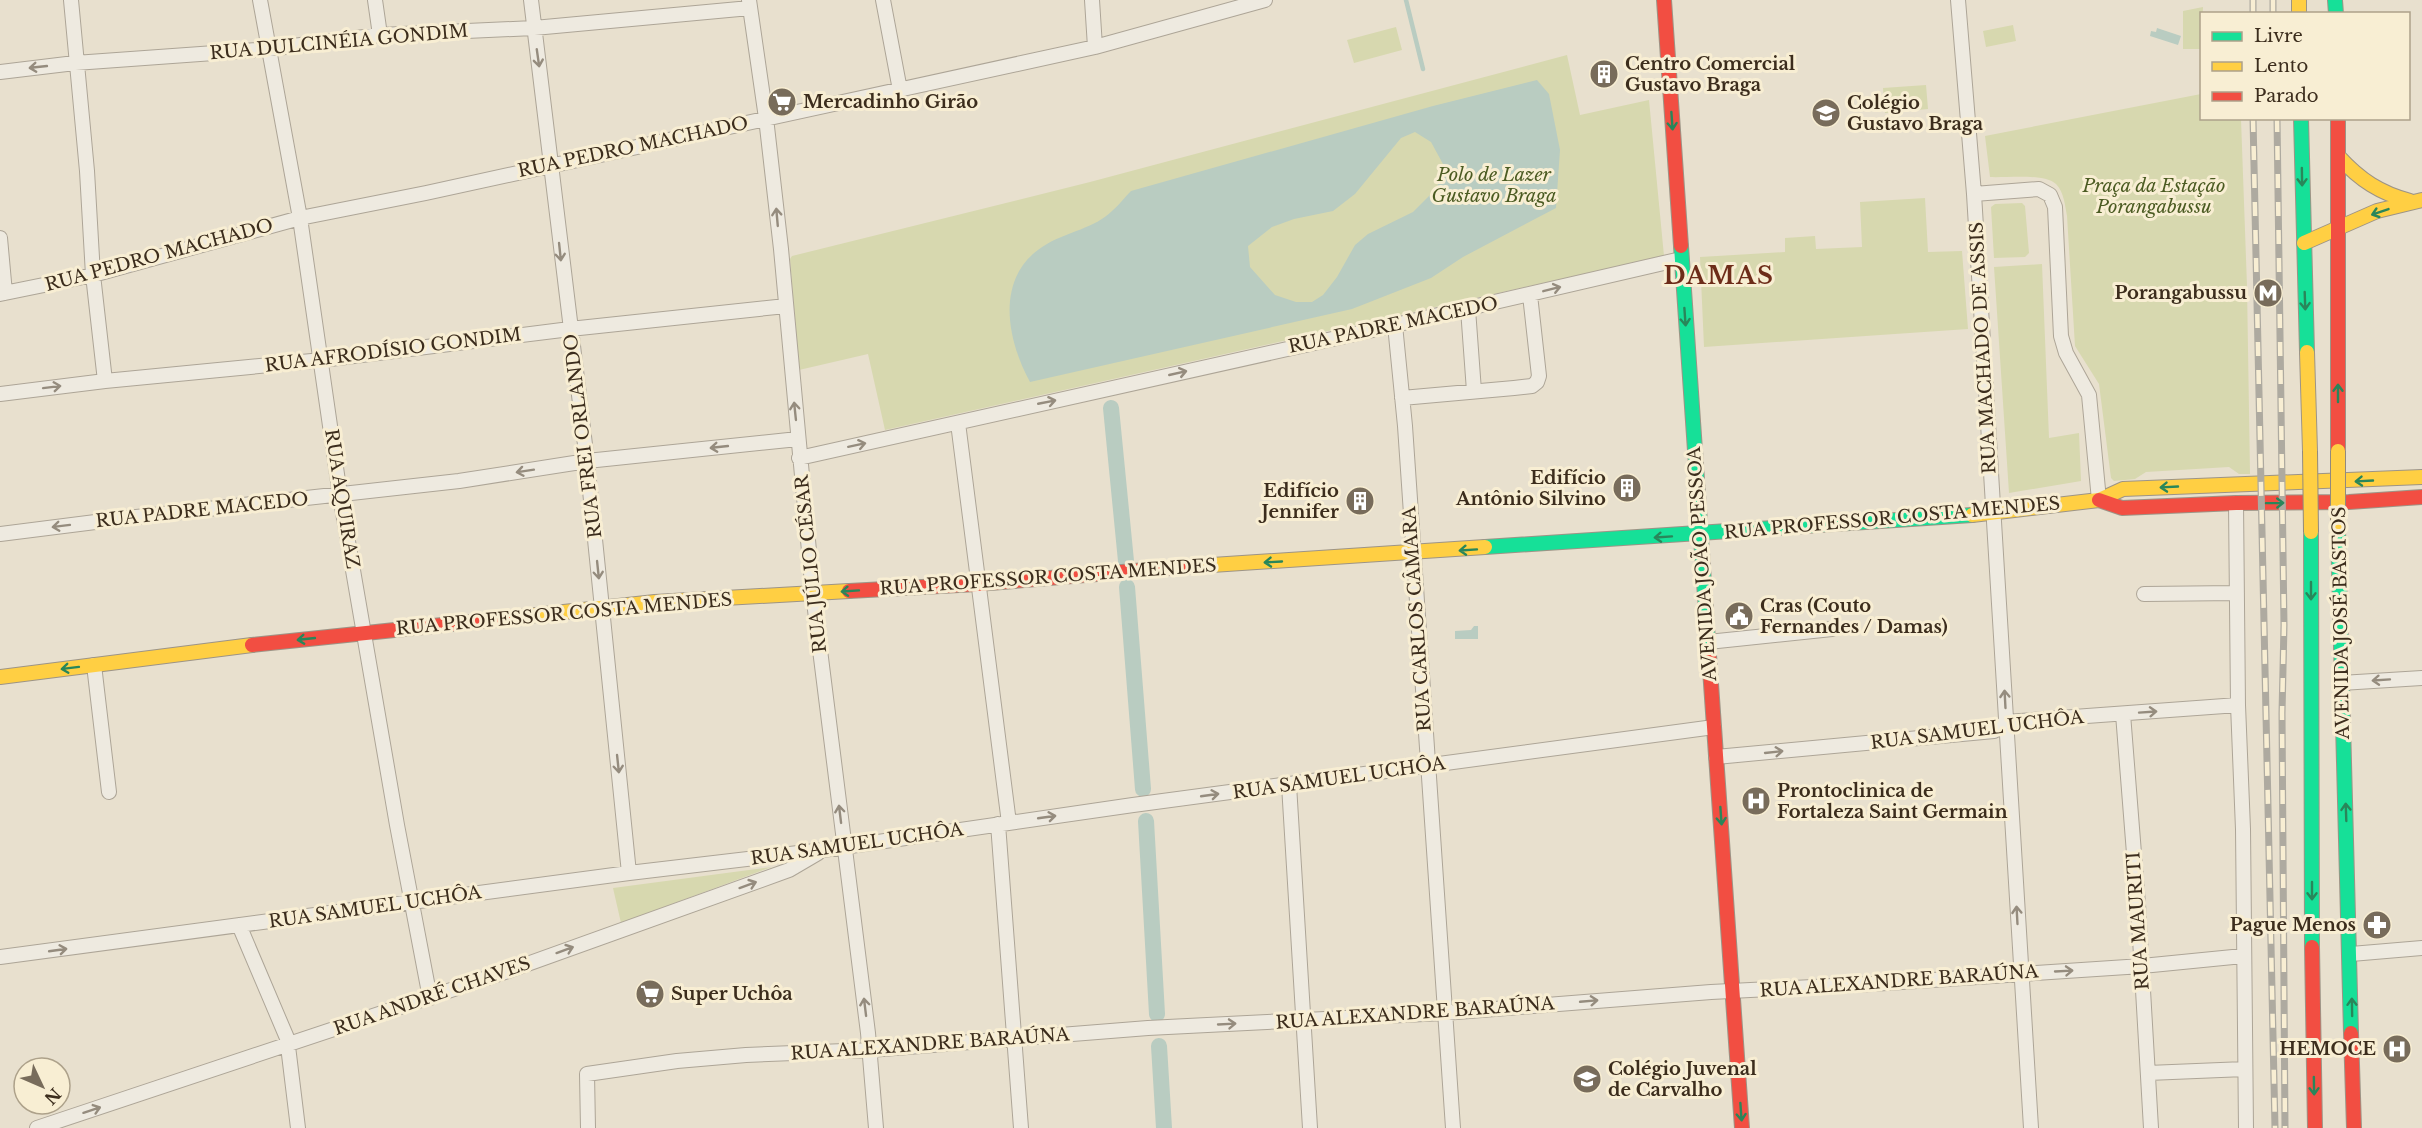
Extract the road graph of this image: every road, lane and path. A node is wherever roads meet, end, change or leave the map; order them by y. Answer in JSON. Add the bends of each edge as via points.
{"nodes":[{"id":1,"x":71,"y":0,"type":"edge"},
{"id":2,"x":260,"y":0,"type":"edge"},
{"id":3,"x":375,"y":0,"type":"edge"},
{"id":4,"x":531,"y":0,"type":"edge"},
{"id":5,"x":883,"y":0,"type":"edge"},
{"id":6,"x":1092,"y":0,"type":"edge"},
{"id":7,"x":1265,"y":0,"type":"edge"},
{"id":8,"x":1664,"y":0,"type":"edge"},
{"id":9,"x":1958,"y":0,"type":"edge"},
{"id":10,"x":749,"y":4,"type":"edge"},
{"id":11,"x":534,"y":28,"type":"junction"},
{"id":12,"x":380,"y":35,"type":"junction"},
{"id":13,"x":1095,"y":48,"type":"junction"},
{"id":14,"x":269,"y":49,"type":"junction"},
{"id":15,"x":75,"y":63,"type":"junction"},
{"id":16,"x":0,"y":72,"type":"edge"},
{"id":17,"x":900,"y":90,"type":"junction"},
{"id":18,"x":766,"y":118,"type":"junction"},
{"id":19,"x":2301,"y":120,"type":"edge"},
{"id":20,"x":2338,"y":120,"type":"edge"},
{"id":21,"x":2339,"y":157,"type":"junction"},
{"id":22,"x":553,"y":165,"type":"junction"},
{"id":23,"x":1974,"y":194,"type":"junction"},
{"id":24,"x":2416,"y":201,"type":"edge"},
{"id":25,"x":300,"y":218,"type":"junction"},
{"id":26,"x":2339,"y":227,"type":"junction"},
{"id":27,"x":0,"y":238,"type":"edge"},
{"id":28,"x":2304,"y":243,"type":"junction"},
{"id":29,"x":1680,"y":259,"type":"junction"},
{"id":30,"x":93,"y":275,"type":"junction"},
{"id":31,"x":2,"y":294,"type":"edge"},
{"id":32,"x":1530,"y":295,"type":"junction"},
{"id":33,"x":786,"y":306,"type":"junction"},
{"id":34,"x":1468,"y":309,"type":"junction"},
{"id":35,"x":1395,"y":325,"type":"junction"},
{"id":36,"x":570,"y":328,"type":"junction"},
{"id":37,"x":322,"y":360,"type":"junction"},
{"id":38,"x":105,"y":381,"type":"junction"},
{"id":39,"x":1474,"y":391,"type":"junction"},
{"id":40,"x":0,"y":394,"type":"edge"},
{"id":41,"x":1402,"y":398,"type":"junction"},
{"id":42,"x":958,"y":423,"type":"junction"},
{"id":43,"x":798,"y":439,"type":"junction"},
{"id":44,"x":800,"y":458,"type":"junction"},
{"id":45,"x":587,"y":461,"type":"junction"},
{"id":46,"x":2422,"y":477,"type":"edge"},
{"id":47,"x":340,"y":495,"type":"junction"},
{"id":48,"x":2422,"y":497,"type":"edge"},
{"id":49,"x":2099,"y":500,"type":"junction"},
{"id":50,"x":2236,"y":503,"type":"junction"},
{"id":51,"x":1993,"y":514,"type":"junction"},
{"id":52,"x":0,"y":534,"type":"edge"},
{"id":53,"x":1701,"y":534,"type":"junction"},
{"id":54,"x":1414,"y":554,"type":"junction"},
{"id":55,"x":977,"y":584,"type":"junction"},
{"id":56,"x":2237,"y":593,"type":"junction"},
{"id":57,"x":813,"y":594,"type":"junction"},
{"id":58,"x":2144,"y":594,"type":"dead end"},
{"id":59,"x":602,"y":607,"type":"junction"},
{"id":60,"x":1832,"y":629,"type":"dead end"},
{"id":61,"x":364,"y":633,"type":"junction"},
{"id":62,"x":1708,"y":642,"type":"junction"},
{"id":63,"x":94,"y":665,"type":"junction"},
{"id":64,"x":0,"y":677,"type":"edge"},
{"id":65,"x":2422,"y":678,"type":"edge"},
{"id":66,"x":2341,"y":683,"type":"junction"},
{"id":67,"x":2238,"y":705,"type":"junction"},
{"id":68,"x":2123,"y":714,"type":"junction"},
{"id":69,"x":2006,"y":722,"type":"junction"},
{"id":70,"x":1714,"y":727,"type":"junction"},
{"id":71,"x":1716,"y":757,"type":"junction"},
{"id":72,"x":1426,"y":766,"type":"junction"},
{"id":73,"x":1288,"y":785,"type":"junction"},
{"id":74,"x":109,"y":792,"type":"dead end"},
{"id":75,"x":1004,"y":824,"type":"junction"},
{"id":76,"x":843,"y":847,"type":"junction"},
{"id":77,"x":823,"y":850,"type":"junction"},
{"id":78,"x":629,"y":873,"type":"junction"},
{"id":79,"x":411,"y":902,"type":"junction"},
{"id":80,"x":239,"y":925,"type":"junction"},
{"id":81,"x":2422,"y":948,"type":"edge"},
{"id":82,"x":2350,"y":954,"type":"junction"},
{"id":83,"x":2243,"y":956,"type":"junction"},
{"id":84,"x":0,"y":957,"type":"edge"},
{"id":85,"x":2142,"y":966,"type":"junction"},
{"id":86,"x":2020,"y":973,"type":"junction"},
{"id":87,"x":1733,"y":991,"type":"junction"},
{"id":88,"x":430,"y":998,"type":"junction"},
{"id":89,"x":1444,"y":1013,"type":"junction"},
{"id":90,"x":1304,"y":1020,"type":"junction"},
{"id":91,"x":1015,"y":1039,"type":"junction"},
{"id":92,"x":289,"y":1045,"type":"junction"},
{"id":93,"x":870,"y":1050,"type":"junction"},
{"id":94,"x":2245,"y":1069,"type":"junction"},
{"id":95,"x":2148,"y":1073,"type":"junction"},
{"id":96,"x":37,"y":1128,"type":"edge"},
{"id":97,"x":298,"y":1128,"type":"edge"},
{"id":98,"x":588,"y":1128,"type":"edge"},
{"id":99,"x":876,"y":1128,"type":"edge"},
{"id":100,"x":1021,"y":1128,"type":"edge"},
{"id":101,"x":1310,"y":1128,"type":"edge"},
{"id":102,"x":1453,"y":1128,"type":"edge"},
{"id":103,"x":1742,"y":1128,"type":"edge"},
{"id":104,"x":2031,"y":1128,"type":"edge"},
{"id":105,"x":2151,"y":1128,"type":"edge"},
{"id":106,"x":2246,"y":1128,"type":"edge"},
{"id":107,"x":2315,"y":1128,"type":"edge"},
{"id":108,"x":2354,"y":1128,"type":"edge"}],
"edges":[{"from":1,"to":15,"type":"street"},
{"from":2,"to":14,"type":"street","name":"RUA AQUIRAZ"},
{"from":3,"to":12,"type":"street"},
{"from":4,"to":11,"type":"street","name":"RUA FREI ORLANDO"},
{"from":5,"to":17,"type":"street"},
{"from":6,"to":13,"type":"street"},
{"from":7,"to":13,"type":"street","name":"RUA PEDRO MACHADO"},
{"from":8,"to":29,"type":"main road","name":"AVENIDA JOÃO PESSOA","one_way":true},
{"from":9,"to":23,"type":"street","name":"RUA MACHADO DE ASSIS"},
{"from":10,"to":11,"type":"street","name":"RUA DULCINÉIA GONDIM"},
{"from":10,"to":18,"type":"street","name":"RUA JÚLIO CÉSAR"},
{"from":11,"to":12,"type":"street","name":"RUA DULCINÉIA GONDIM"},
{"from":11,"to":22,"type":"street","name":"RUA FREI ORLANDO","one_way":true},
{"from":12,"to":14,"type":"street","name":"RUA DULCINÉIA GONDIM"},
{"from":13,"to":17,"type":"street","name":"RUA PEDRO MACHADO"},
{"from":14,"to":15,"type":"street","name":"RUA DULCINÉIA GONDIM"},
{"from":14,"to":25,"type":"street","name":"RUA AQUIRAZ"},
{"from":15,"to":16,"type":"street","name":"RUA DULCINÉIA GONDIM","one_way":true},
{"from":15,"to":30,"type":"street"},
{"from":17,"to":18,"type":"street","name":"RUA PEDRO MACHADO"},
{"from":18,"to":22,"type":"street","name":"RUA PEDRO MACHADO"},
{"from":33,"to":18,"type":"street","name":"RUA JÚLIO CÉSAR","one_way":true},
{"from":19,"to":28,"type":"main road","name":"AVENIDA JOSÉ BASTOS","one_way":true},
{"from":20,"to":21,"type":"main road","name":"AVENIDA JOSÉ BASTOS"},
{"from":21,"to":24,"type":"main road","via":[[2367,186],[2387,196]]},
{"from":21,"to":26,"type":"main road","name":"AVENIDA JOSÉ BASTOS"},
{"from":22,"to":25,"type":"street","name":"RUA PEDRO MACHADO"},
{"from":22,"to":36,"type":"street","name":"RUA FREI ORLANDO","one_way":true},
{"from":23,"to":49,"type":"street","via":[[2038,189],[2050,195],[2055,207],[2061,336],[2066,353],[2090,395]]},
{"from":23,"to":51,"type":"street","name":"RUA MACHADO DE ASSIS"},
{"from":24,"to":26,"type":"main road","one_way":true},
{"from":25,"to":30,"type":"street","name":"RUA PEDRO MACHADO"},
{"from":25,"to":37,"type":"street","name":"RUA AQUIRAZ"},
{"from":26,"to":28,"type":"main road"},
{"from":66,"to":26,"type":"main road","name":"AVENIDA JOSÉ BASTOS","one_way":true,"bridge":true},
{"from":27,"to":31,"type":"street"},
{"from":28,"to":107,"type":"main road","name":"AVENIDA JOSÉ BASTOS","one_way":true,"bridge":true,"via":[[2310,451]]},
{"from":32,"to":29,"type":"street","name":"RUA PADRE MACEDO","one_way":true},
{"from":29,"to":53,"type":"main road","name":"AVENIDA JOÃO PESSOA","one_way":true},
{"from":30,"to":31,"type":"street","name":"RUA PEDRO MACHADO"},
{"from":30,"to":38,"type":"street"},
{"from":32,"to":34,"type":"street","name":"RUA PADRE MACEDO"},
{"from":32,"to":39,"type":"street","via":[[1537,382]]},
{"from":33,"to":36,"type":"street","name":"RUA AFRODÍSIO GONDIM"},
{"from":43,"to":33,"type":"street","name":"RUA JÚLIO CÉSAR","one_way":true},
{"from":34,"to":35,"type":"street","name":"RUA PADRE MACEDO"},
{"from":34,"to":39,"type":"street"},
{"from":35,"to":41,"type":"street","name":"RUA CARLOS CÂMARA"},
{"from":42,"to":35,"type":"street","name":"RUA PADRE MACEDO","one_way":true},
{"from":36,"to":37,"type":"street","name":"RUA AFRODÍSIO GONDIM"},
{"from":36,"to":45,"type":"street","name":"RUA FREI ORLANDO"},
{"from":37,"to":38,"type":"street","name":"RUA AFRODÍSIO GONDIM"},
{"from":37,"to":47,"type":"street","name":"RUA AQUIRAZ"},
{"from":40,"to":38,"type":"street","name":"RUA AFRODÍSIO GONDIM","one_way":true},
{"from":39,"to":41,"type":"street"},
{"from":41,"to":54,"type":"street","name":"RUA CARLOS CÂMARA"},
{"from":44,"to":42,"type":"street","name":"RUA PADRE MACEDO","one_way":true},
{"from":42,"to":55,"type":"street"},
{"from":43,"to":44,"type":"street","name":"RUA JÚLIO CÉSAR"},
{"from":43,"to":45,"type":"street","name":"RUA PADRE MACEDO","one_way":true},
{"from":44,"to":57,"type":"street","name":"RUA JÚLIO CÉSAR"},
{"from":45,"to":47,"type":"street","name":"RUA PADRE MACEDO","one_way":true},
{"from":45,"to":59,"type":"street","name":"RUA FREI ORLANDO","one_way":true},
{"from":46,"to":49,"type":"main road","name":"RUA PROFESSOR COSTA MENDES","one_way":true,"via":[[2123,489]]},
{"from":47,"to":52,"type":"street","name":"RUA PADRE MACEDO","one_way":true},
{"from":47,"to":61,"type":"street","name":"RUA AQUIRAZ"},
{"from":50,"to":48,"type":"main road","name":"RUA PROFESSOR COSTA MENDES","one_way":true},
{"from":49,"to":50,"type":"main road","name":"RUA PROFESSOR COSTA MENDES","via":[[2122,508]]},
{"from":49,"to":51,"type":"main road","name":"RUA PROFESSOR COSTA MENDES"},
{"from":50,"to":56,"type":"street"},
{"from":51,"to":53,"type":"main road","name":"RUA PROFESSOR COSTA MENDES"},
{"from":69,"to":51,"type":"street","name":"RUA MACHADO DE ASSIS","one_way":true},
{"from":53,"to":54,"type":"main road","name":"RUA PROFESSOR COSTA MENDES","one_way":true},
{"from":53,"to":62,"type":"main road","name":"AVENIDA JOÃO PESSOA"},
{"from":54,"to":55,"type":"main road","name":"RUA PROFESSOR COSTA MENDES","one_way":true,"via":[[1117,571]]},
{"from":54,"to":72,"type":"street","name":"RUA CARLOS CÂMARA"},
{"from":55,"to":57,"type":"main road","name":"RUA PROFESSOR COSTA MENDES","one_way":true},
{"from":55,"to":75,"type":"street"},
{"from":56,"to":58,"type":"street"},
{"from":56,"to":67,"type":"street"},
{"from":57,"to":59,"type":"main road","name":"RUA PROFESSOR COSTA MENDES"},
{"from":76,"to":57,"type":"street","name":"RUA JÚLIO CÉSAR","one_way":true},
{"from":59,"to":61,"type":"main road","name":"RUA PROFESSOR COSTA MENDES"},
{"from":59,"to":78,"type":"street","name":"RUA FREI ORLANDO","one_way":true},
{"from":60,"to":62,"type":"street"},
{"from":61,"to":63,"type":"main road","name":"RUA PROFESSOR COSTA MENDES","one_way":true},
{"from":61,"to":79,"type":"street","name":"RUA AQUIRAZ"},
{"from":62,"to":70,"type":"main road","name":"AVENIDA JOÃO PESSOA"},
{"from":63,"to":64,"type":"main road","name":"RUA PROFESSOR COSTA MENDES","one_way":true},
{"from":63,"to":74,"type":"street"},
{"from":65,"to":66,"type":"street","one_way":true},
{"from":82,"to":66,"type":"main road","name":"AVENIDA JOSÉ BASTOS","one_way":true},
{"from":68,"to":67,"type":"street","name":"RUA SAMUEL UCHÔA","one_way":true},
{"from":67,"to":83,"type":"street"},
{"from":68,"to":69,"type":"street","name":"RUA SAMUEL UCHÔA"},
{"from":68,"to":85,"type":"street","name":"RUA MAURITI"},
{"from":71,"to":69,"type":"street","name":"RUA SAMUEL UCHÔA","one_way":true,"via":[[1994,731]]},
{"from":86,"to":69,"type":"street","name":"RUA MACHADO DE ASSIS","one_way":true},
{"from":70,"to":71,"type":"main road","name":"AVENIDA JOÃO PESSOA"},
{"from":70,"to":72,"type":"street","name":"RUA SAMUEL UCHÔA"},
{"from":71,"to":87,"type":"main road","name":"AVENIDA JOÃO PESSOA","one_way":true},
{"from":72,"to":73,"type":"street","name":"RUA SAMUEL UCHÔA"},
{"from":72,"to":89,"type":"street","name":"RUA CARLOS CÂMARA"},
{"from":75,"to":73,"type":"street","name":"RUA SAMUEL UCHÔA","one_way":true},
{"from":73,"to":90,"type":"street"},
{"from":75,"to":76,"type":"street","name":"RUA SAMUEL UCHÔA"},
{"from":75,"to":91,"type":"street"},
{"from":76,"to":77,"type":"street","name":"RUA SAMUEL UCHÔA"},
{"from":93,"to":76,"type":"street","name":"RUA JÚLIO CÉSAR","one_way":true},
{"from":77,"to":78,"type":"street","name":"RUA SAMUEL UCHÔA"},
{"from":88,"to":77,"type":"street","name":"RUA ANDRÉ CHAVES","one_way":true,"via":[[789,870]]},
{"from":78,"to":79,"type":"street","name":"RUA SAMUEL UCHÔA"},
{"from":79,"to":80,"type":"street","name":"RUA SAMUEL UCHÔA"},
{"from":79,"to":88,"type":"street","name":"RUA AQUIRAZ"},
{"from":84,"to":80,"type":"street","name":"RUA SAMUEL UCHÔA","one_way":true},
{"from":80,"to":92,"type":"street"},
{"from":81,"to":82,"type":"street"},
{"from":108,"to":82,"type":"main road","name":"AVENIDA JOSÉ BASTOS","one_way":true},
{"from":83,"to":85,"type":"street","name":"RUA ALEXANDRE BARAÚNA"},
{"from":83,"to":94,"type":"street"},
{"from":86,"to":85,"type":"street","name":"RUA ALEXANDRE BARAÚNA","one_way":true},
{"from":85,"to":95,"type":"street","name":"RUA MAURITI"},
{"from":86,"to":87,"type":"street","name":"RUA ALEXANDRE BARAÚNA"},
{"from":86,"to":104,"type":"street","name":"RUA MACHADO DE ASSIS"},
{"from":89,"to":87,"type":"street","name":"RUA ALEXANDRE BARAÚNA","one_way":true},
{"from":87,"to":103,"type":"main road","name":"AVENIDA JOÃO PESSOA","one_way":true},
{"from":88,"to":92,"type":"street","name":"RUA ANDRÉ CHAVES"},
{"from":89,"to":90,"type":"street","name":"RUA ALEXANDRE BARAÚNA"},
{"from":89,"to":102,"type":"street","name":"RUA CARLOS CÂMARA"},
{"from":91,"to":90,"type":"street","name":"RUA ALEXANDRE BARAÚNA","one_way":true},
{"from":90,"to":101,"type":"street"},
{"from":91,"to":93,"type":"street","name":"RUA ALEXANDRE BARAÚNA"},
{"from":91,"to":100,"type":"street"},
{"from":96,"to":92,"type":"street","name":"RUA ANDRÉ CHAVES","one_way":true},
{"from":92,"to":97,"type":"street"},
{"from":93,"to":98,"type":"street","name":"RUA ALEXANDRE BARAÚNA","via":[[746,1055],[587,1074]]},
{"from":93,"to":99,"type":"street","name":"RUA JÚLIO CÉSAR"},
{"from":94,"to":95,"type":"street"},
{"from":94,"to":106,"type":"street"},
{"from":95,"to":105,"type":"street","name":"RUA MAURITI"}]}
